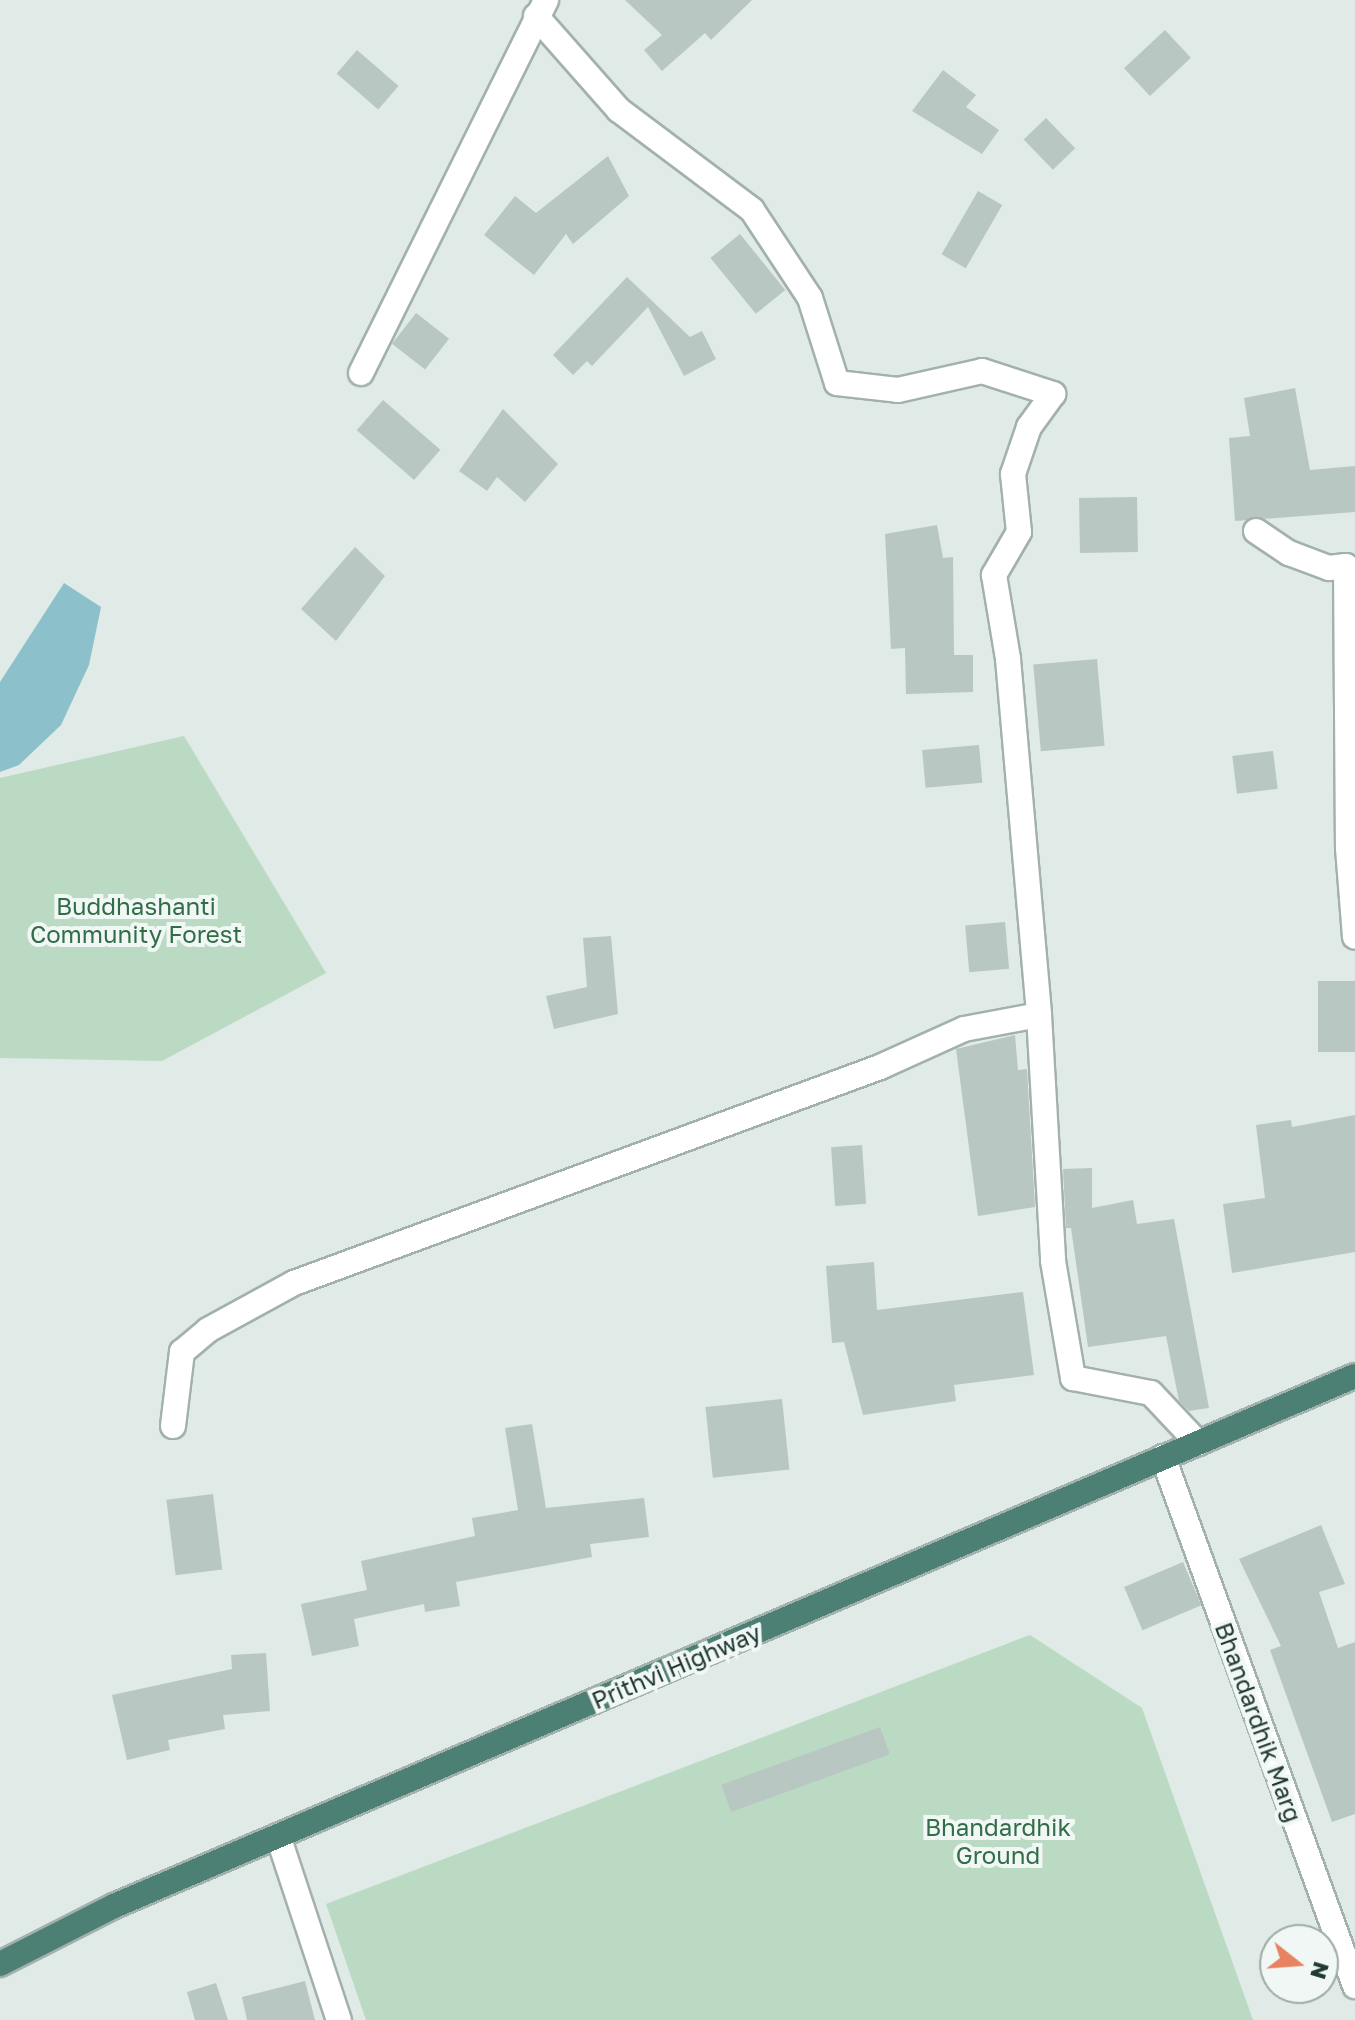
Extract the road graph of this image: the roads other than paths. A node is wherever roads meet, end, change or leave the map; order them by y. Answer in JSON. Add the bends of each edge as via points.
{"nodes":[{"id":1,"x":541,"y":8,"type":"edge"},
{"id":2,"x":361,"y":373,"type":"dead end"},
{"id":3,"x":1256,"y":531,"type":"dead end"},
{"id":4,"x":1355,"y":937,"type":"edge"},
{"id":5,"x":1039,"y":1015,"type":"junction"},
{"id":6,"x":1355,"y":1376,"type":"edge"},
{"id":7,"x":173,"y":1426,"type":"dead end"},
{"id":8,"x":1198,"y":1443,"type":"junction"},
{"id":9,"x":1163,"y":1457,"type":"junction"},
{"id":10,"x":278,"y":1836,"type":"junction"},
{"id":11,"x":0,"y":1964,"type":"edge"},
{"id":12,"x":1355,"y":1986,"type":"edge"},
{"id":13,"x":339,"y":2020,"type":"edge"}],
"edges":[{"from":1,"to":2,"type":"street"},
{"from":1,"to":5,"type":"street","via":[[619,110],[752,210],[810,298],[837,383],[898,390],[982,371],[1053,394],[1029,427],[1013,474],[1019,532],[994,575],[1008,659]]},
{"from":3,"to":4,"type":"street","via":[[1289,553],[1329,568],[1346,566],[1348,848]]},
{"from":5,"to":7,"type":"street","via":[[964,1029],[880,1067],[294,1283],[208,1330],[182,1352]]},
{"from":5,"to":8,"type":"street","via":[[1053,1261],[1073,1378],[1151,1393]]},
{"from":6,"to":8,"type":"highway","name":"Prithvi Highway"},
{"from":8,"to":9,"type":"highway","name":"Prithvi Highway"},
{"from":9,"to":10,"type":"highway","name":"Prithvi Highway"},
{"from":9,"to":12,"type":"street","name":"Bhandardhik Marg"},
{"from":10,"to":11,"type":"highway","name":"Prithvi Highway"},
{"from":10,"to":13,"type":"street"}]}
